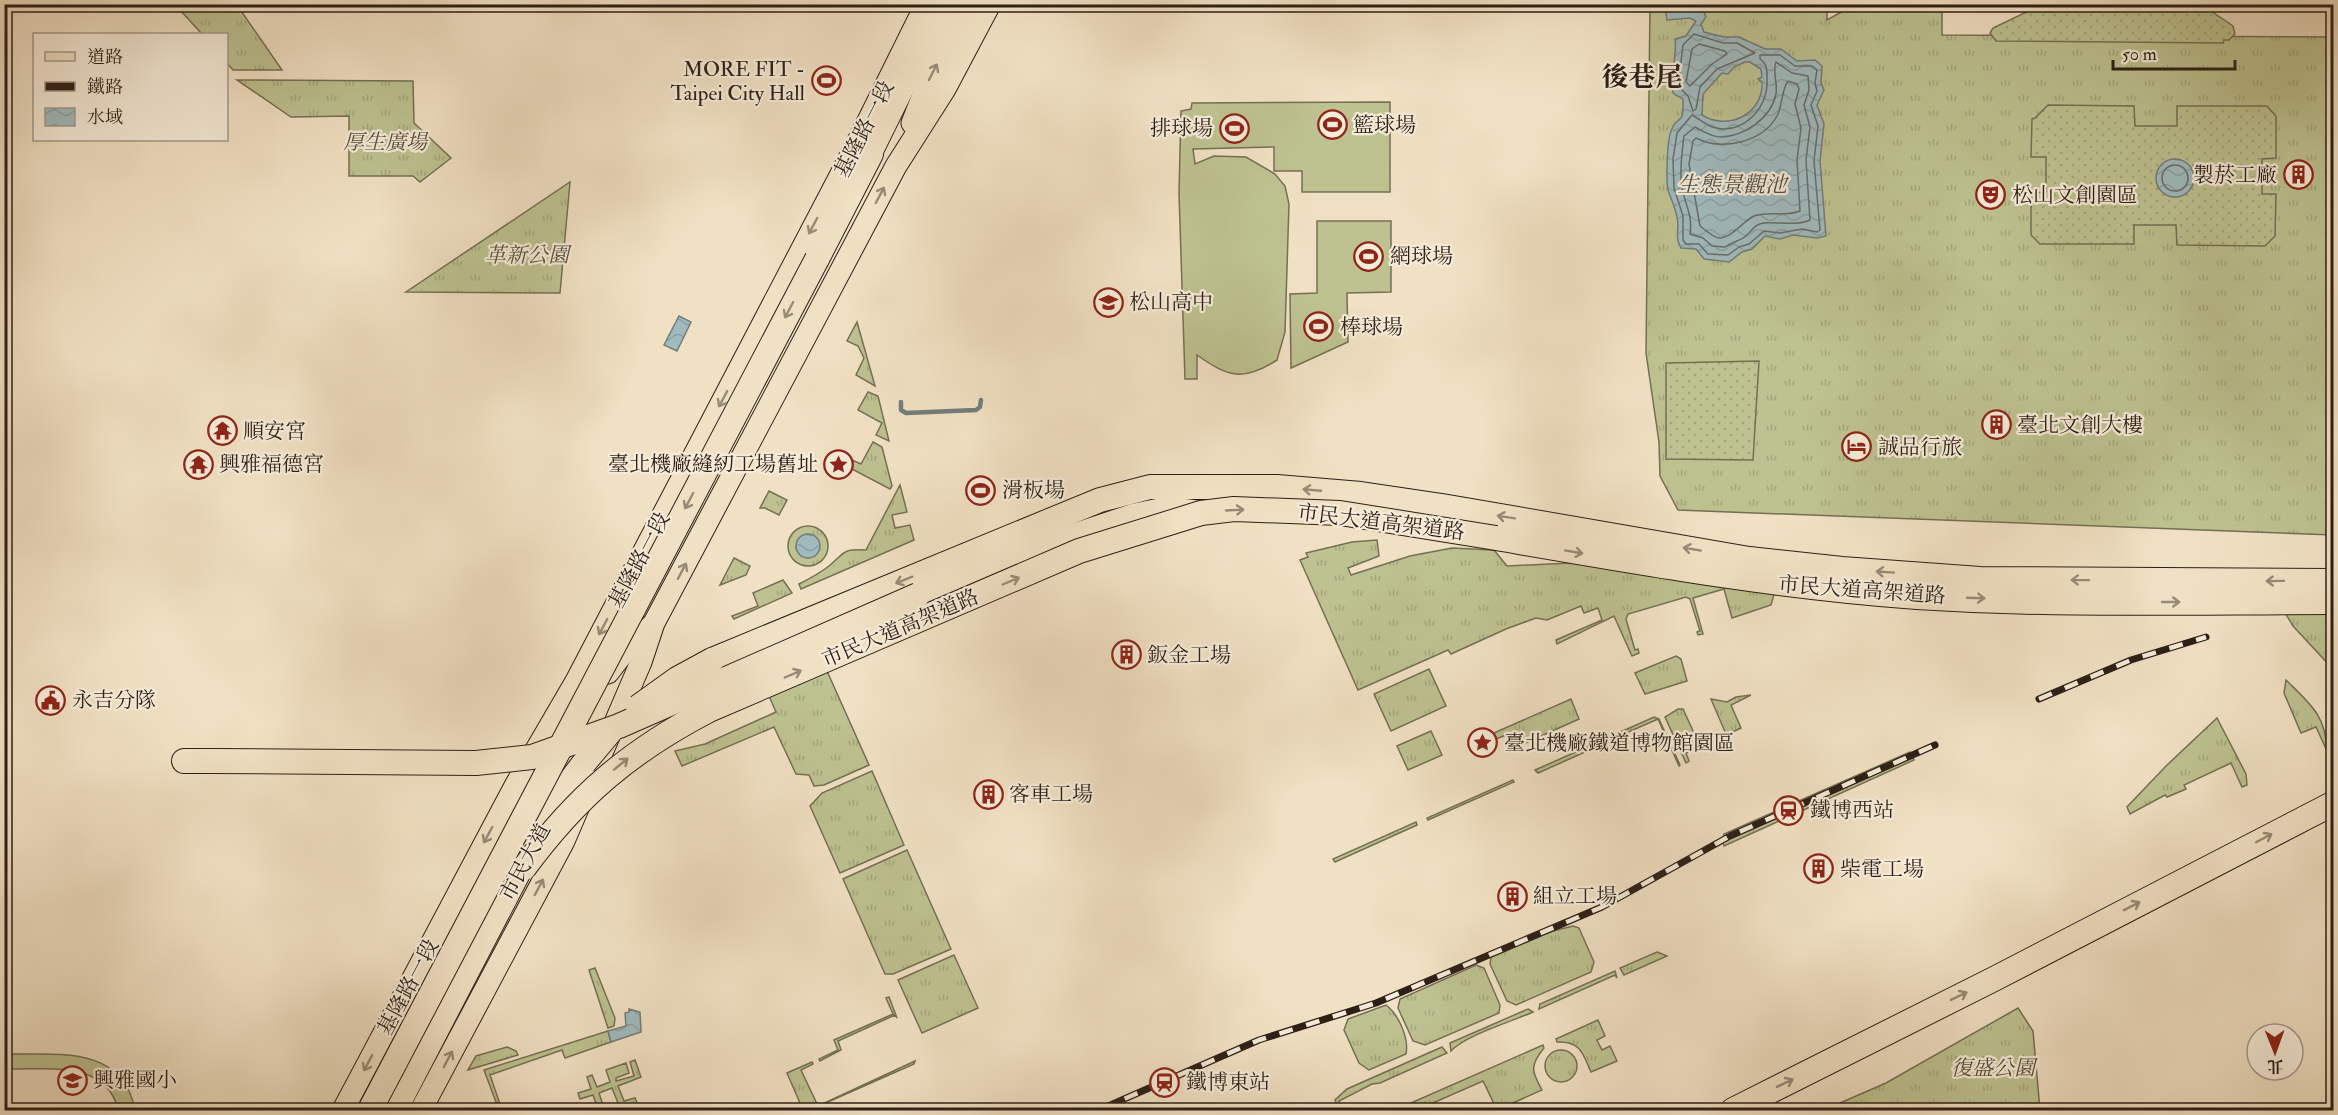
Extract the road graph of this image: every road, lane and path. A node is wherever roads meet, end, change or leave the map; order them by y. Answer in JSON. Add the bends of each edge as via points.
{"nodes":[{"id":1,"x":926,"y":4,"type":"edge"},
{"id":2,"x":945,"y":4,"type":"edge"},
{"id":3,"x":967,"y":4,"type":"edge"},
{"id":4,"x":990,"y":4,"type":"edge"},
{"id":5,"x":863,"y":150,"type":"junction"},
{"id":6,"x":896,"y":165,"type":"junction"},
{"id":7,"x":1191,"y":487,"type":"junction"},
{"id":8,"x":1201,"y":513,"type":"junction"},
{"id":9,"x":2334,"y":580,"type":"edge"},
{"id":10,"x":918,"y":595,"type":"junction"},
{"id":11,"x":2334,"y":602,"type":"edge"},
{"id":12,"x":654,"y":623,"type":"junction"},
{"id":13,"x":712,"y":660,"type":"joint"},
{"id":14,"x":557,"y":750,"type":"joint"},
{"id":15,"x":184,"y":761,"type":"dead end"},
{"id":16,"x":2334,"y":802,"type":"edge"},
{"id":17,"x":524,"y":868,"type":"joint"},
{"id":18,"x":344,"y":1110,"type":"edge"},
{"id":19,"x":370,"y":1110,"type":"edge"},
{"id":20,"x":396,"y":1110,"type":"edge"},
{"id":21,"x":421,"y":1110,"type":"edge"},
{"id":22,"x":1733,"y":1110,"type":"edge"}],
"edges":[{"from":1,"to":5,"type":"main road","name":"基隆路一段"},
{"from":2,"to":5,"type":"main road","via":[[886,126]]},
{"from":6,"to":3,"type":"main road","one_way":true,"via":[[928,80]]},
{"from":4,"to":6,"type":"main road","name":"基隆路一段","via":[[945,88]]},
{"from":5,"to":18,"type":"main road","name":"基隆路一段","one_way":true,"via":[[576,681],[516,784]]},
{"from":5,"to":19,"type":"highway","one_way":true,"bridge":true,"via":[[817,259]]},
{"from":12,"to":6,"type":"main road","name":"基隆路一段","one_way":true},
{"from":9,"to":7,"type":"highway","name":"市民大道高架道路","one_way":true,"via":[[1980,579],[1842,569],[1749,559],[1361,495],[1277,487]]},
{"from":7,"to":10,"type":"highway","via":[[1085,518],[947,576]]},
{"from":7,"to":13,"type":"highway","name":"市民大道高架道路","one_way":true,"via":[[1134,490],[1100,500]]},
{"from":8,"to":10,"type":"highway","bridge":true,"via":[[1167,509],[1133,516]]},
{"from":8,"to":11,"type":"highway","name":"市民大道高架道路","one_way":true,"bridge":true,"via":[[1266,509],[1340,513],[1771,584],[1918,597],[2075,602]]},
{"from":17,"to":8,"type":"highway","name":"市民大道高架道路","one_way":true,"bridge":true,"via":[[546,837],[615,769],[681,725],[1079,551]]},
{"from":10,"to":15,"type":"highway","bridge":true,"via":[[619,726],[532,757],[476,763]]},
{"from":12,"to":14,"type":"main road","via":[[625,651]]},
{"from":21,"to":12,"type":"main road","name":"基隆路一段","one_way":true,"via":[[564,841]]},
{"from":13,"to":20,"type":"highway","name":"市民大道","bridge":true,"via":[[677,679],[622,720],[567,785]]},
{"from":14,"to":19,"type":"highway","bridge":true},
{"from":22,"to":16,"type":"highway","one_way":true},
{"from":17,"to":20,"type":"highway","name":"市民大道"}]}
